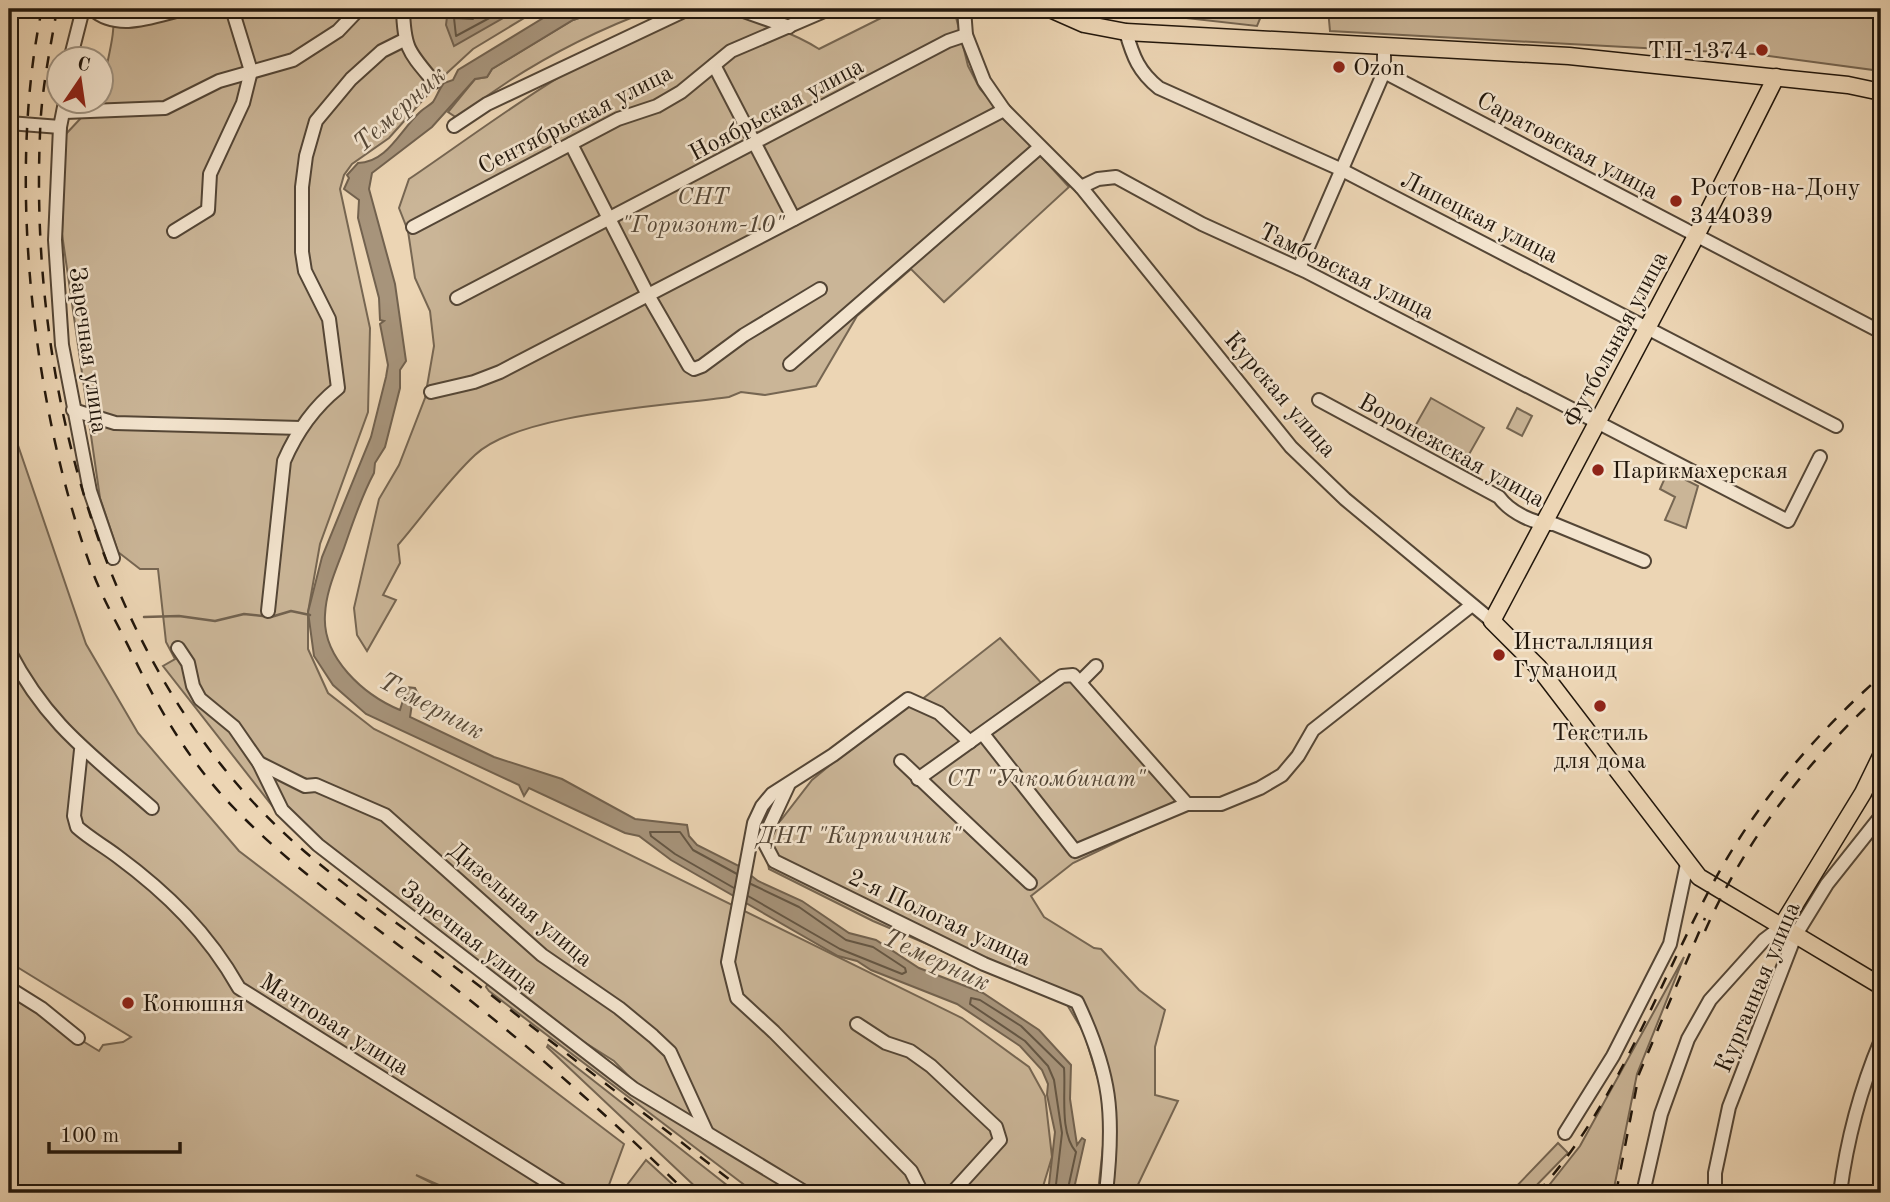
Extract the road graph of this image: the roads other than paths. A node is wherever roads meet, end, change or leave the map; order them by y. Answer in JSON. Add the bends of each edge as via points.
{"nodes":[{"id":1,"x":83,"y":9,"type":"edge"},
{"id":2,"x":92,"y":9,"type":"edge"},
{"id":3,"x":184,"y":9,"type":"edge"},
{"id":4,"x":232,"y":9,"type":"edge"},
{"id":5,"x":359,"y":9,"type":"edge"},
{"id":6,"x":403,"y":9,"type":"edge"},
{"id":7,"x":688,"y":9,"type":"edge"},
{"id":8,"x":738,"y":9,"type":"edge"},
{"id":9,"x":829,"y":9,"type":"edge"},
{"id":10,"x":964,"y":9,"type":"edge"},
{"id":11,"x":1055,"y":11,"type":"edge"},
{"id":12,"x":789,"y":27,"type":"junction"},
{"id":13,"x":1126,"y":32,"type":"junction"},
{"id":14,"x":966,"y":35,"type":"junction"},
{"id":15,"x":404,"y":40,"type":"junction"},
{"id":16,"x":74,"y":46,"type":"edge"},
{"id":17,"x":1384,"y":47,"type":"junction"},
{"id":18,"x":714,"y":65,"type":"junction"},
{"id":19,"x":251,"y":71,"type":"junction"},
{"id":20,"x":1384,"y":72,"type":"junction"},
{"id":21,"x":1776,"y":77,"type":"junction"},
{"id":22,"x":434,"y":82,"type":"dead end"},
{"id":23,"x":1881,"y":92,"type":"edge"},
{"id":24,"x":116,"y":108,"type":"edge"},
{"id":25,"x":1004,"y":110,"type":"junction"},
{"id":26,"x":63,"y":116,"type":"edge"},
{"id":27,"x":11,"y":122,"type":"edge"},
{"id":28,"x":454,"y":126,"type":"dead end"},
{"id":29,"x":60,"y":127,"type":"junction"},
{"id":30,"x":571,"y":144,"type":"junction"},
{"id":31,"x":755,"y":144,"type":"junction"},
{"id":32,"x":1040,"y":147,"type":"junction"},
{"id":33,"x":1340,"y":169,"type":"junction"},
{"id":34,"x":1081,"y":187,"type":"junction"},
{"id":35,"x":610,"y":219,"type":"junction"},
{"id":36,"x":794,"y":219,"type":"junction"},
{"id":37,"x":412,"y":227,"type":"dead end"},
{"id":38,"x":174,"y":231,"type":"dead end"},
{"id":39,"x":1696,"y":236,"type":"junction"},
{"id":40,"x":1299,"y":268,"type":"junction"},
{"id":41,"x":820,"y":289,"type":"dead end"},
{"id":42,"x":648,"y":295,"type":"junction"},
{"id":43,"x":457,"y":299,"type":"dead end"},
{"id":44,"x":1647,"y":327,"type":"junction"},
{"id":45,"x":1881,"y":332,"type":"edge"},
{"id":46,"x":790,"y":364,"type":"dead end"},
{"id":47,"x":431,"y":392,"type":"dead end"},
{"id":48,"x":1319,"y":400,"type":"dead end"},
{"id":49,"x":73,"y":410,"type":"junction"},
{"id":50,"x":1598,"y":421,"type":"junction"},
{"id":51,"x":1836,"y":426,"type":"dead end"},
{"id":52,"x":301,"y":428,"type":"junction"},
{"id":53,"x":1820,"y":457,"type":"dead end"},
{"id":54,"x":1542,"y":525,"type":"junction"},
{"id":55,"x":113,"y":558,"type":"dead end"},
{"id":56,"x":1644,"y":561,"type":"dead end"},
{"id":57,"x":1472,"y":605,"type":"junction"},
{"id":58,"x":268,"y":611,"type":"dead end"},
{"id":59,"x":1492,"y":621,"type":"junction"},
{"id":60,"x":178,"y":648,"type":"dead end"},
{"id":61,"x":9,"y":652,"type":"edge"},
{"id":62,"x":1096,"y":666,"type":"dead end"},
{"id":63,"x":1081,"y":681,"type":"junction"},
{"id":64,"x":983,"y":734,"type":"junction"},
{"id":65,"x":970,"y":742,"type":"junction"},
{"id":66,"x":81,"y":750,"type":"junction"},
{"id":67,"x":1881,"y":756,"type":"edge"},
{"id":68,"x":901,"y":761,"type":"dead end"},
{"id":69,"x":259,"y":763,"type":"junction"},
{"id":70,"x":918,"y":779,"type":"junction"},
{"id":71,"x":788,"y":786,"type":"junction"},
{"id":72,"x":1187,"y":804,"type":"junction"},
{"id":73,"x":152,"y":808,"type":"dead end"},
{"id":74,"x":1881,"y":816,"type":"edge"},
{"id":75,"x":1687,"y":864,"type":"junction"},
{"id":76,"x":1030,"y":883,"type":"dead end"},
{"id":77,"x":1781,"y":927,"type":"junction"},
{"id":78,"x":1795,"y":936,"type":"junction"},
{"id":79,"x":1881,"y":986,"type":"edge"},
{"id":80,"x":9,"y":988,"type":"edge"},
{"id":81,"x":857,"y":1024,"type":"dead end"},
{"id":82,"x":78,"y":1038,"type":"dead end"},
{"id":83,"x":1881,"y":1040,"type":"edge"},
{"id":84,"x":1565,"y":1133,"type":"dead end"},
{"id":85,"x":707,"y":1134,"type":"junction"},
{"id":86,"x":565,"y":1193,"type":"edge"},
{"id":87,"x":806,"y":1193,"type":"edge"},
{"id":88,"x":922,"y":1193,"type":"edge"},
{"id":89,"x":952,"y":1193,"type":"edge"},
{"id":90,"x":1106,"y":1193,"type":"edge"},
{"id":91,"x":1643,"y":1193,"type":"edge"},
{"id":92,"x":1715,"y":1193,"type":"edge"},
{"id":93,"x":1840,"y":1193,"type":"edge"}],
"edges":[{"from":1,"to":16,"type":"street"},
{"from":2,"to":3,"type":"street","via":[[123,23]]},
{"from":4,"to":19,"type":"street"},
{"from":5,"to":19,"type":"street","via":[[338,31],[293,60]]},
{"from":6,"to":15,"type":"street"},
{"from":7,"to":28,"type":"street","via":[[487,104]]},
{"from":8,"to":12,"type":"street"},
{"from":9,"to":12,"type":"street","name":"Сентябрьская улица"},
{"from":10,"to":14,"type":"street"},
{"from":11,"to":13,"type":"main road","via":[[1084,24]]},
{"from":12,"to":18,"type":"street","name":"Сентябрьская улица","via":[[731,51]]},
{"from":13,"to":17,"type":"main road"},
{"from":13,"to":33,"type":"street","name":"Липецкая улица","via":[[1142,75],[1159,88]]},
{"from":14,"to":25,"type":"street","via":[[984,81]]},
{"from":14,"to":31,"type":"street","name":"Ноябрьская улица"},
{"from":15,"to":22,"type":"street"},
{"from":15,"to":52,"type":"street","via":[[382,51],[342,90],[316,121],[306,156],[302,252],[305,271],[330,319],[338,388],[317,404]]},
{"from":17,"to":20,"type":"street"},
{"from":17,"to":21,"type":"main road","via":[[1569,56]]},
{"from":18,"to":30,"type":"street","name":"Сентябрьская улица","via":[[657,106],[618,119]]},
{"from":18,"to":31,"type":"street"},
{"from":19,"to":24,"type":"street","via":[[165,108]]},
{"from":19,"to":38,"type":"street","via":[[243,103],[210,174],[208,210]]},
{"from":20,"to":33,"type":"street"},
{"from":20,"to":39,"type":"street","name":"Саратовская улица"},
{"from":21,"to":23,"type":"main road"},
{"from":21,"to":39,"type":"main road","name":"Футбольная улица"},
{"from":25,"to":32,"type":"street"},
{"from":25,"to":36,"type":"street"},
{"from":26,"to":29,"type":"street","name":"Заречная улица"},
{"from":27,"to":29,"type":"street"},
{"from":29,"to":49,"type":"street","name":"Заречная улица","via":[[55,240],[62,345]]},
{"from":30,"to":35,"type":"street"},
{"from":30,"to":37,"type":"street","name":"Сентябрьская улица"},
{"from":31,"to":35,"type":"street","name":"Ноябрьская улица"},
{"from":31,"to":36,"type":"street"},
{"from":32,"to":34,"type":"street"},
{"from":32,"to":46,"type":"street"},
{"from":33,"to":40,"type":"street"},
{"from":33,"to":44,"type":"street","name":"Липецкая улица"},
{"from":34,"to":40,"type":"street","name":"Тамбовская улица","via":[[1116,177],[1202,224]]},
{"from":34,"to":57,"type":"street","name":"Курская улица","via":[[1291,447],[1345,499]]},
{"from":35,"to":42,"type":"street"},
{"from":35,"to":43,"type":"street","name":"Ноябрьская улица"},
{"from":36,"to":42,"type":"street"},
{"from":39,"to":44,"type":"main road","name":"Футбольная улица"},
{"from":39,"to":45,"type":"street","name":"Саратовская улица"},
{"from":40,"to":50,"type":"street","name":"Тамбовская улица"},
{"from":41,"to":42,"type":"street","via":[[694,369]]},
{"from":42,"to":47,"type":"street","via":[[500,372]]},
{"from":44,"to":50,"type":"main road","name":"Футбольная улица"},
{"from":44,"to":51,"type":"street","name":"Липецкая улица"},
{"from":48,"to":54,"type":"street","name":"Воронежская улица"},
{"from":49,"to":52,"type":"street","via":[[116,423]]},
{"from":49,"to":55,"type":"street","name":"Заречная улица","via":[[90,491]]},
{"from":50,"to":53,"type":"street","name":"Тамбовская улица","via":[[1788,521]]},
{"from":50,"to":54,"type":"main road","name":"Футбольная улица"},
{"from":52,"to":58,"type":"street","via":[[284,461]]},
{"from":54,"to":56,"type":"street","name":"Воронежская улица","via":[[1554,524]]},
{"from":54,"to":59,"type":"main road","name":"Футбольная улица"},
{"from":57,"to":59,"type":"street","name":"Курская улица"},
{"from":57,"to":72,"type":"street","via":[[1313,730],[1282,775],[1221,804]]},
{"from":59,"to":75,"type":"main road","name":"Курская улица","via":[[1517,643],[1578,716]]},
{"from":60,"to":69,"type":"street","name":"Заречная улица","via":[[200,699],[234,727]]},
{"from":61,"to":66,"type":"street","via":[[40,705]]},
{"from":62,"to":63,"type":"street"},
{"from":63,"to":64,"type":"street","via":[[1073,675],[1062,676]]},
{"from":63,"to":72,"type":"street"},
{"from":64,"to":65,"type":"street"},
{"from":64,"to":72,"type":"street","via":[[1075,851]]},
{"from":65,"to":70,"type":"street"},
{"from":65,"to":71,"type":"street","name":"2-я Пологая улица","via":[[939,713],[908,699]]},
{"from":66,"to":73,"type":"street"},
{"from":66,"to":86,"type":"street","name":"Мачтовая улица","via":[[74,816],[77,827],[195,924],[218,951],[239,988]]},
{"from":67,"to":77,"type":"main road"},
{"from":68,"to":70,"type":"street"},
{"from":69,"to":85,"type":"street","name":"Заречная улица","via":[[282,810],[318,845],[634,1089]]},
{"from":69,"to":85,"type":"street","name":"Дизельная улица","via":[[385,815],[542,955],[619,1008],[670,1052]]},
{"from":70,"to":76,"type":"street"},
{"from":71,"to":88,"type":"street","via":[[762,806],[750,844],[729,962],[737,998],[911,1171]]},
{"from":71,"to":90,"type":"street","name":"2-я Пологая улица","via":[[763,840],[774,861],[984,964],[1077,1002],[1107,1076],[1112,1117]]},
{"from":74,"to":78,"type":"street","name":"Курганная улица","via":[[1827,884]]},
{"from":75,"to":77,"type":"main road","name":"Курская улица","via":[[1717,890]]},
{"from":75,"to":84,"type":"street","via":[[1664,956],[1613,1056]]},
{"from":77,"to":78,"type":"main road","name":"Курская улица"},
{"from":77,"to":91,"type":"street","via":[[1710,1000],[1688,1040],[1661,1114]]},
{"from":78,"to":79,"type":"main road","name":"Курская улица"},
{"from":78,"to":92,"type":"street","name":"Курганная улица","via":[[1729,1107]]},
{"from":80,"to":82,"type":"street"},
{"from":81,"to":89,"type":"street","via":[[931,1066],[996,1127],[1000,1140]]},
{"from":83,"to":93,"type":"street","via":[[1860,1091]]},
{"from":85,"to":87,"type":"street","name":"Заречная улица"}]}
